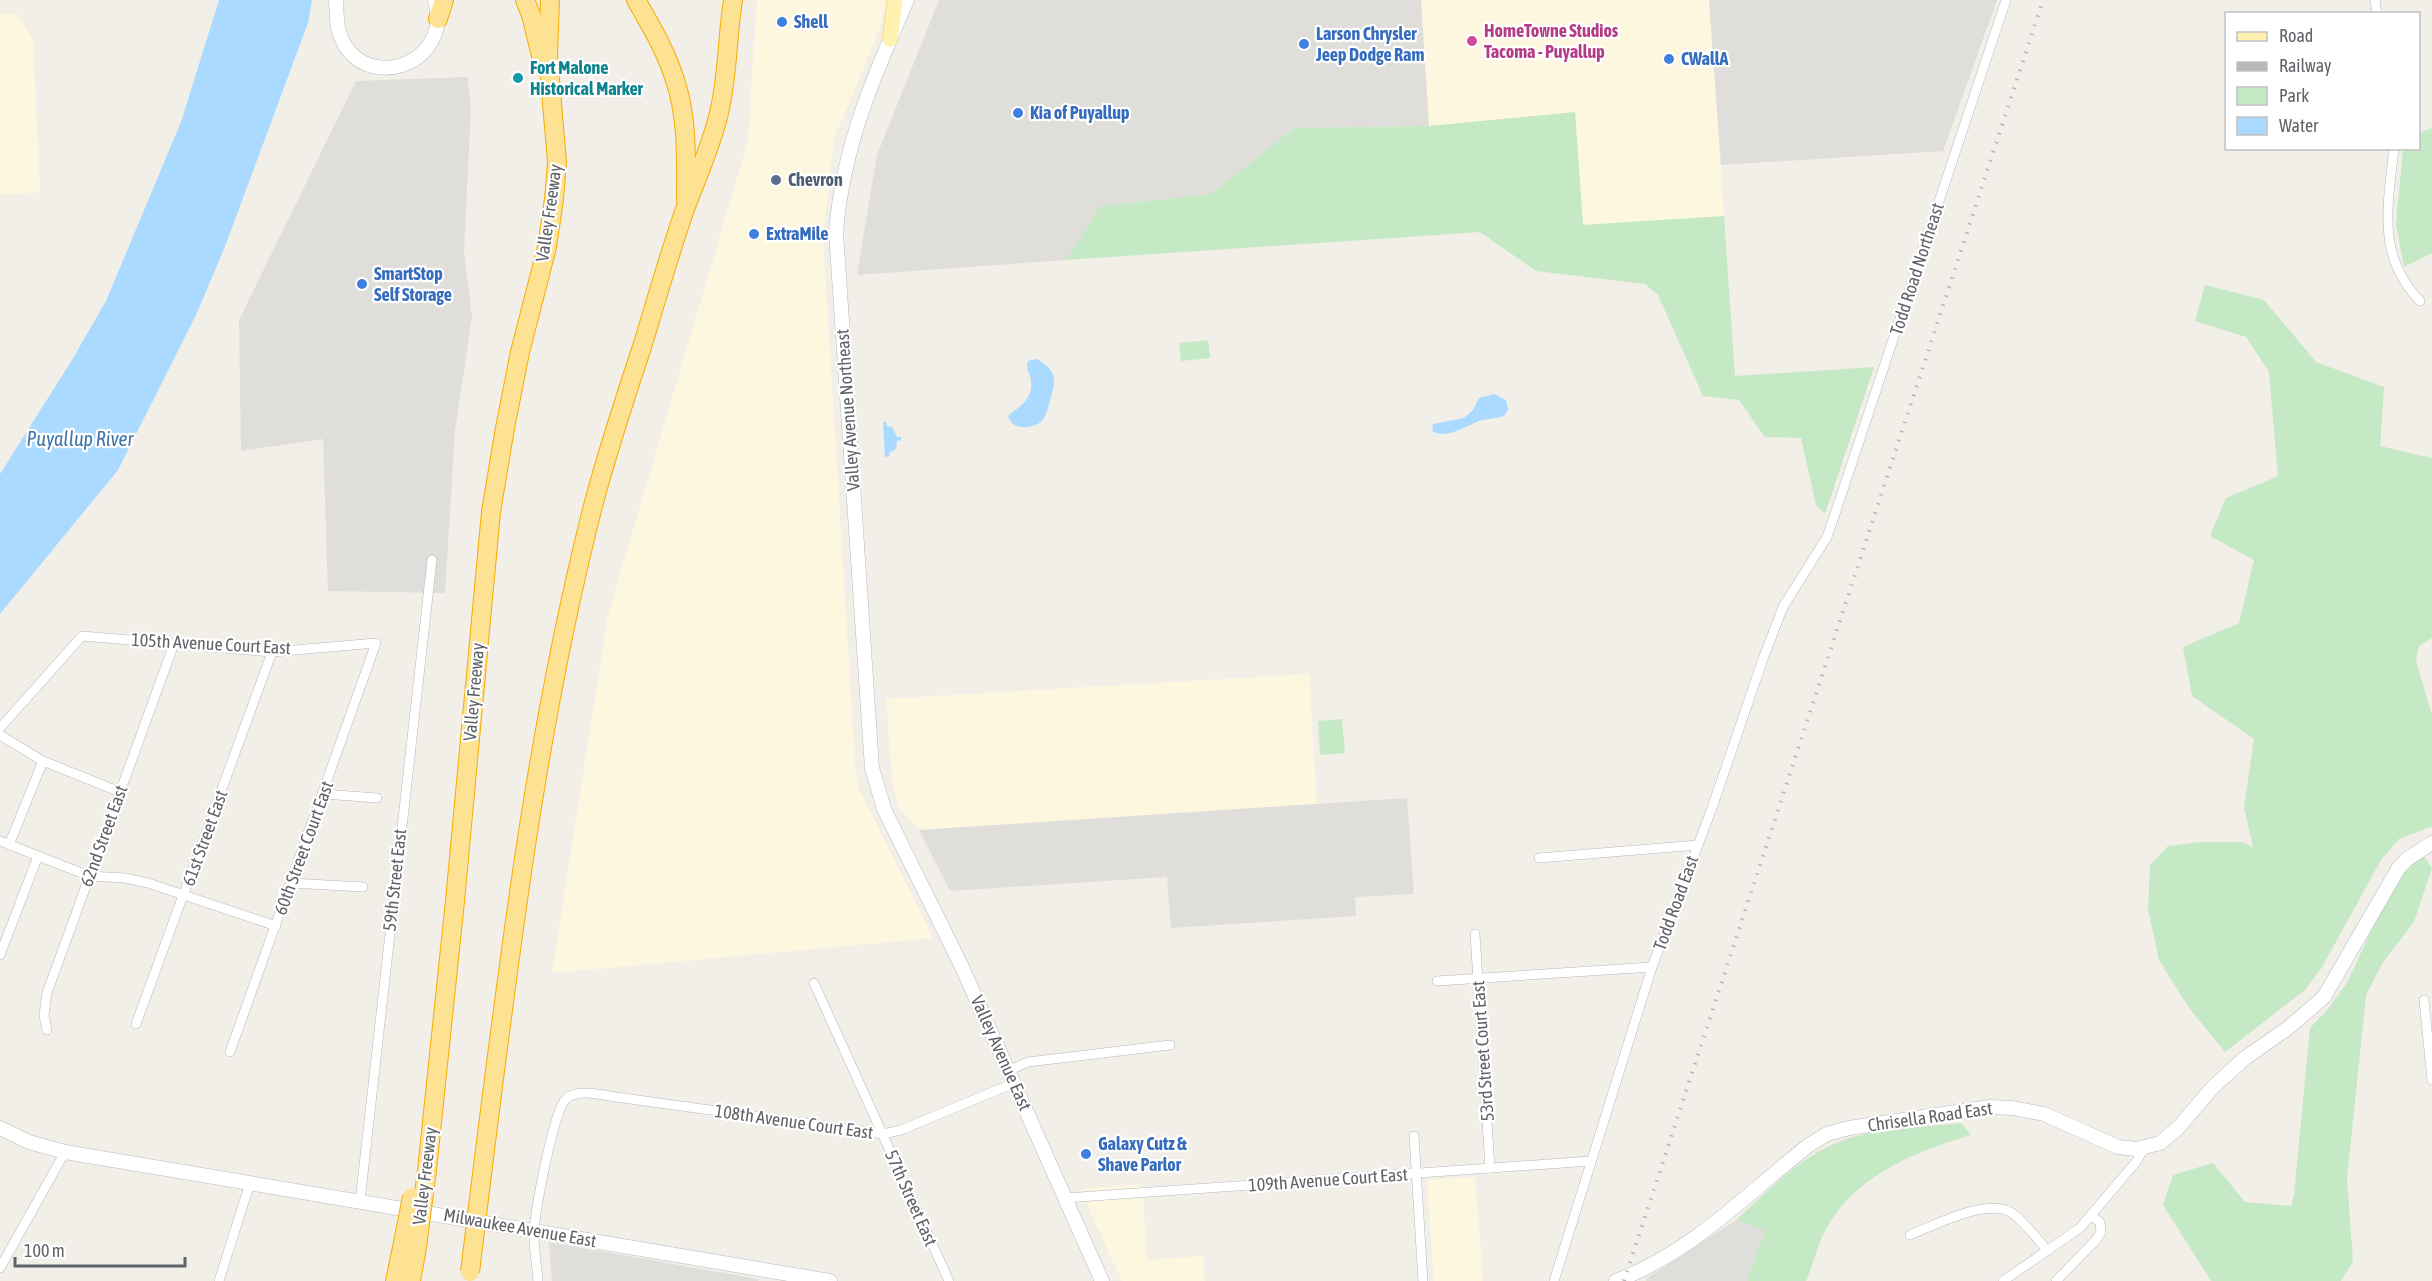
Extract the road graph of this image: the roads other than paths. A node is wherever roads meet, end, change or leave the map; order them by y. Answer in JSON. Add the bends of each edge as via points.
{"nodes":[{"id":1,"x":336,"y":0,"type":"edge"},
{"id":2,"x":435,"y":0,"type":"edge"},
{"id":3,"x":444,"y":0,"type":"edge"},
{"id":4,"x":525,"y":0,"type":"edge"},
{"id":5,"x":550,"y":0,"type":"edge"},
{"id":6,"x":636,"y":0,"type":"edge"},
{"id":7,"x":733,"y":0,"type":"edge"},
{"id":8,"x":895,"y":0,"type":"edge"},
{"id":9,"x":907,"y":0,"type":"edge"},
{"id":10,"x":2006,"y":0,"type":"edge"},
{"id":11,"x":438,"y":19,"type":"junction"},
{"id":12,"x":890,"y":39,"type":"junction"},
{"id":13,"x":553,"y":107,"type":"junction"},
{"id":14,"x":2394,"y":150,"type":"edge"},
{"id":15,"x":686,"y":208,"type":"junction"},
{"id":16,"x":2420,"y":301,"type":"dead end"},
{"id":17,"x":1827,"y":537,"type":"joint"},
{"id":18,"x":432,"y":560,"type":"dead end"},
{"id":19,"x":376,"y":643,"type":"joint"},
{"id":20,"x":174,"y":644,"type":"junction"},
{"id":21,"x":272,"y":652,"type":"junction"},
{"id":22,"x":0,"y":728,"type":"edge"},
{"id":23,"x":0,"y":735,"type":"edge"},
{"id":24,"x":43,"y":761,"type":"junction"},
{"id":25,"x":120,"y":792,"type":"junction"},
{"id":26,"x":324,"y":794,"type":"junction"},
{"id":27,"x":377,"y":798,"type":"dead end"},
{"id":28,"x":893,"y":828,"type":"joint"},
{"id":29,"x":5,"y":843,"type":"edge"},
{"id":30,"x":2432,"y":843,"type":"edge"},
{"id":31,"x":1698,"y":845,"type":"junction"},
{"id":32,"x":38,"y":856,"type":"junction"},
{"id":33,"x":1539,"y":858,"type":"dead end"},
{"id":34,"x":89,"y":876,"type":"junction"},
{"id":35,"x":291,"y":883,"type":"junction"},
{"id":36,"x":363,"y":887,"type":"dead end"},
{"id":37,"x":185,"y":895,"type":"junction"},
{"id":38,"x":276,"y":926,"type":"junction"},
{"id":39,"x":1475,"y":934,"type":"dead end"},
{"id":40,"x":0,"y":955,"type":"edge"},
{"id":41,"x":1652,"y":967,"type":"junction"},
{"id":42,"x":1478,"y":979,"type":"junction"},
{"id":43,"x":1437,"y":981,"type":"dead end"},
{"id":44,"x":814,"y":984,"type":"dead end"},
{"id":45,"x":2424,"y":1000,"type":"dead end"},
{"id":46,"x":136,"y":1024,"type":"dead end"},
{"id":47,"x":47,"y":1030,"type":"dead end"},
{"id":48,"x":1170,"y":1045,"type":"dead end"},
{"id":49,"x":230,"y":1052,"type":"dead end"},
{"id":50,"x":1011,"y":1077,"type":"junction"},
{"id":51,"x":2432,"y":1080,"type":"edge"},
{"id":52,"x":0,"y":1128,"type":"edge"},
{"id":53,"x":883,"y":1134,"type":"junction"},
{"id":54,"x":1414,"y":1136,"type":"dead end"},
{"id":55,"x":2144,"y":1148,"type":"junction"},
{"id":56,"x":65,"y":1152,"type":"junction"},
{"id":57,"x":1591,"y":1161,"type":"junction"},
{"id":58,"x":1490,"y":1168,"type":"junction"},
{"id":59,"x":1416,"y":1174,"type":"junction"},
{"id":60,"x":250,"y":1183,"type":"junction"},
{"id":61,"x":1065,"y":1198,"type":"junction"},
{"id":62,"x":360,"y":1201,"type":"junction"},
{"id":63,"x":2092,"y":1216,"type":"junction"},
{"id":64,"x":534,"y":1231,"type":"junction"},
{"id":65,"x":1910,"y":1235,"type":"dead end"},
{"id":66,"x":410,"y":1245,"type":"junction"},
{"id":67,"x":2048,"y":1251,"type":"junction"},
{"id":68,"x":0,"y":1268,"type":"edge"},
{"id":69,"x":470,"y":1276,"type":"edge"},
{"id":70,"x":1100,"y":1278,"type":"edge"},
{"id":71,"x":219,"y":1281,"type":"edge"},
{"id":72,"x":395,"y":1281,"type":"edge"},
{"id":73,"x":411,"y":1281,"type":"edge"},
{"id":74,"x":538,"y":1281,"type":"edge"},
{"id":75,"x":830,"y":1281,"type":"edge"},
{"id":76,"x":949,"y":1281,"type":"edge"},
{"id":77,"x":1423,"y":1281,"type":"edge"},
{"id":78,"x":1554,"y":1281,"type":"edge"},
{"id":79,"x":1616,"y":1281,"type":"edge"},
{"id":80,"x":2002,"y":1281,"type":"edge"},
{"id":81,"x":2056,"y":1281,"type":"edge"}],
"edges":[{"from":1,"to":11,"type":"street","via":[[337,24],[346,46],[356,57],[378,67],[394,68],[416,59],[432,41]]},
{"from":2,"to":11,"type":"street"},
{"from":3,"to":11,"type":"highway"},
{"from":4,"to":13,"type":"highway"},
{"from":5,"to":13,"type":"highway","via":[[548,56]]},
{"from":6,"to":15,"type":"highway","via":[[676,82],[686,141]]},
{"from":7,"to":15,"type":"highway","via":[[719,113],[705,164]]},
{"from":8,"to":12,"type":"main road"},
{"from":9,"to":12,"type":"street","name":"Valley Avenue Northeast"},
{"from":10,"to":17,"type":"street","name":"Todd Road Northeast"},
{"from":12,"to":28,"type":"street","name":"Valley Avenue Northeast","via":[[855,129],[838,200],[836,232],[872,768]]},
{"from":13,"to":66,"type":"highway","name":"Valley Freeway","bridge":true,"via":[[555,200],[504,428],[491,512],[438,1065]]},
{"from":14,"to":16,"type":"street","via":[[2388,241],[2400,276]]},
{"from":15,"to":69,"type":"highway","bridge":true,"via":[[618,423],[573,584],[514,922]]},
{"from":17,"to":31,"type":"street","name":"Todd Road East","via":[[1783,607]]},
{"from":18,"to":62,"type":"street","name":"59th Street East"},
{"from":19,"to":21,"type":"street","name":"105th Avenue Court East"},
{"from":19,"to":26,"type":"street","name":"60th Street Court East"},
{"from":20,"to":21,"type":"street","name":"105th Avenue Court East"},
{"from":20,"to":22,"type":"street","name":"105th Avenue Court East","via":[[81,636]]},
{"from":20,"to":25,"type":"street","name":"62nd Street East"},
{"from":21,"to":37,"type":"street","name":"61st Street East"},
{"from":23,"to":24,"type":"street"},
{"from":24,"to":25,"type":"street"},
{"from":24,"to":29,"type":"street"},
{"from":25,"to":34,"type":"street","name":"62nd Street East"},
{"from":26,"to":27,"type":"street"},
{"from":26,"to":35,"type":"street","name":"60th Street Court East"},
{"from":28,"to":50,"type":"street","name":"Valley Avenue East"},
{"from":29,"to":32,"type":"street"},
{"from":30,"to":55,"type":"street","name":"Chrisella Road East","via":[[2398,869],[2324,997],[2213,1087],[2171,1136]]},
{"from":31,"to":33,"type":"street"},
{"from":31,"to":41,"type":"street","name":"Todd Road East"},
{"from":32,"to":34,"type":"street"},
{"from":32,"to":40,"type":"street"},
{"from":34,"to":37,"type":"street","via":[[125,878]]},
{"from":34,"to":47,"type":"street","name":"62nd Street East","via":[[47,993]]},
{"from":35,"to":36,"type":"street"},
{"from":35,"to":38,"type":"street","name":"60th Street Court East"},
{"from":37,"to":38,"type":"street"},
{"from":37,"to":46,"type":"street","name":"61st Street East"},
{"from":38,"to":49,"type":"street","name":"60th Street Court East"},
{"from":39,"to":42,"type":"street","name":"53rd Street Court East"},
{"from":41,"to":42,"type":"street"},
{"from":41,"to":57,"type":"street","name":"Todd Road East"},
{"from":42,"to":43,"type":"street"},
{"from":42,"to":58,"type":"street","name":"53rd Street Court East"},
{"from":44,"to":53,"type":"street","name":"57th Street East"},
{"from":45,"to":51,"type":"street"},
{"from":48,"to":50,"type":"street","name":"108th Avenue Court East","via":[[1028,1062]]},
{"from":50,"to":53,"type":"street","name":"108th Avenue Court East","via":[[901,1130]]},
{"from":50,"to":61,"type":"street","name":"Valley Avenue East"},
{"from":52,"to":56,"type":"street","name":"Milwaukee Avenue East","via":[[29,1142]]},
{"from":53,"to":64,"type":"street","name":"108th Avenue Court East","via":[[581,1094],[566,1099],[560,1108]]},
{"from":53,"to":76,"type":"street","name":"57th Street East"},
{"from":54,"to":59,"type":"street"},
{"from":55,"to":63,"type":"street"},
{"from":55,"to":79,"type":"street","name":"Chrisella Road East","via":[[2109,1145],[2044,1114],[2013,1108],[1990,1107],[1849,1128],[1827,1134],[1809,1145],[1690,1243]]},
{"from":56,"to":60,"type":"street","name":"Milwaukee Avenue East"},
{"from":56,"to":68,"type":"street"},
{"from":57,"to":58,"type":"street","name":"109th Avenue Court East"},
{"from":57,"to":78,"type":"street","name":"Todd Road East"},
{"from":58,"to":59,"type":"street","name":"109th Avenue Court East"},
{"from":59,"to":61,"type":"street","name":"109th Avenue Court East"},
{"from":59,"to":77,"type":"street"},
{"from":60,"to":62,"type":"street","name":"Milwaukee Avenue East"},
{"from":60,"to":71,"type":"street"},
{"from":61,"to":70,"type":"street","name":"Valley Avenue East"},
{"from":62,"to":64,"type":"street","name":"Milwaukee Avenue East"},
{"from":63,"to":67,"type":"street"},
{"from":63,"to":81,"type":"street","via":[[2100,1222],[2101,1232]]},
{"from":64,"to":74,"type":"street"},
{"from":64,"to":75,"type":"street","name":"Milwaukee Avenue East"},
{"from":65,"to":67,"type":"street","via":[[1972,1212],[1999,1208],[2019,1218]]},
{"from":66,"to":72,"type":"highway"},
{"from":66,"to":73,"type":"highway","name":"Valley Freeway"},
{"from":67,"to":80,"type":"street"}]}
